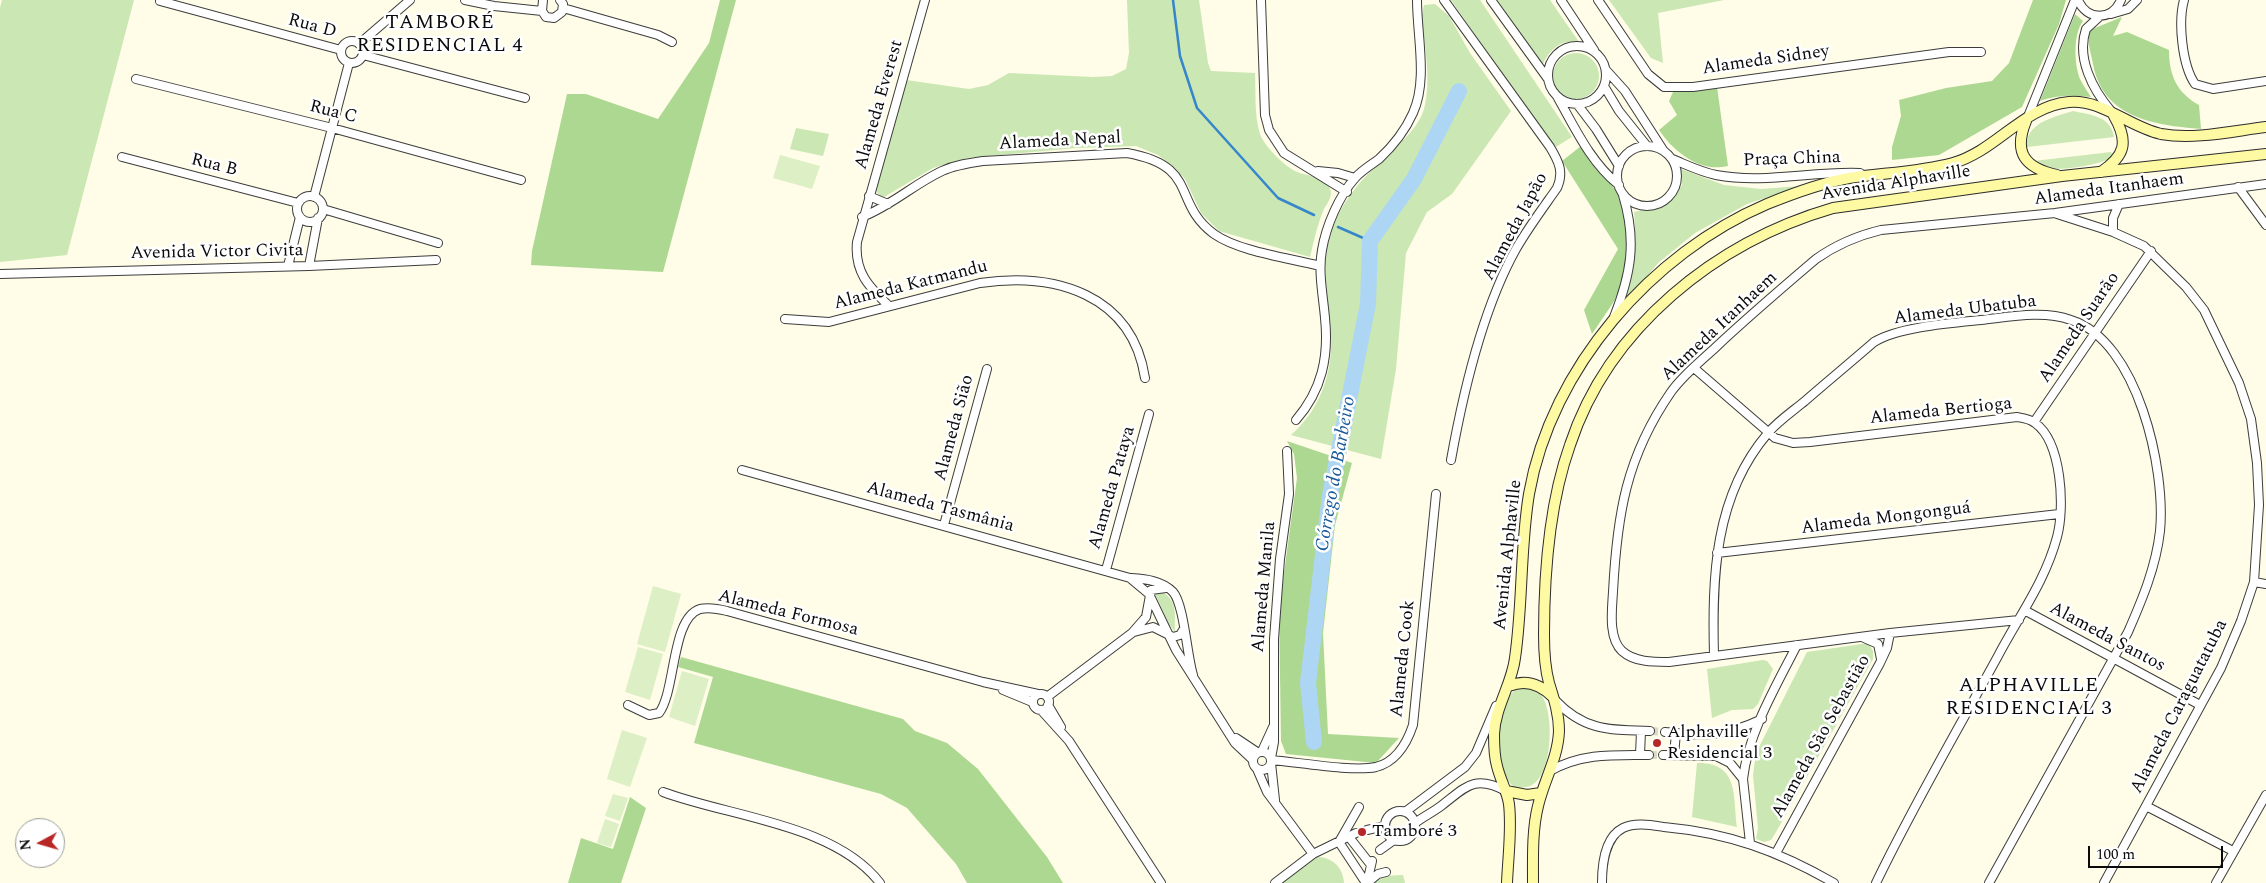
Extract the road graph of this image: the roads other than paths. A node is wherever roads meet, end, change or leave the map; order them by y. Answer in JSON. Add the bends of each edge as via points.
{"nodes":[{"id":1,"x":410,"y":0,"type":"edge"},
{"id":2,"x":465,"y":0,"type":"edge"},
{"id":3,"x":543,"y":0,"type":"edge"},
{"id":4,"x":925,"y":0,"type":"edge"},
{"id":5,"x":1261,"y":0,"type":"edge"},
{"id":6,"x":1417,"y":0,"type":"edge"},
{"id":7,"x":1491,"y":0,"type":"edge"},
{"id":8,"x":1560,"y":0,"type":"edge"},
{"id":9,"x":1598,"y":0,"type":"edge"},
{"id":10,"x":2076,"y":0,"type":"edge"},
{"id":11,"x":2121,"y":0,"type":"edge"},
{"id":12,"x":2186,"y":0,"type":"edge"},
{"id":13,"x":160,"y":1,"type":"edge"},
{"id":14,"x":562,"y":2,"type":"edge"},
{"id":15,"x":1444,"y":2,"type":"edge"},
{"id":16,"x":2135,"y":3,"type":"edge"},
{"id":17,"x":542,"y":11,"type":"junction"},
{"id":18,"x":2104,"y":16,"type":"junction"},
{"id":19,"x":672,"y":42,"type":"dead end"},
{"id":20,"x":359,"y":44,"type":"junction"},
{"id":21,"x":341,"y":50,"type":"junction"},
{"id":22,"x":1594,"y":50,"type":"junction"},
{"id":23,"x":1981,"y":52,"type":"dead end"},
{"id":24,"x":363,"y":55,"type":"junction"},
{"id":25,"x":349,"y":63,"type":"junction"},
{"id":26,"x":1606,"y":70,"type":"junction"},
{"id":27,"x":136,"y":79,"type":"dead end"},
{"id":28,"x":1549,"y":80,"type":"junction"},
{"id":29,"x":2266,"y":82,"type":"edge"},
{"id":30,"x":1604,"y":86,"type":"junction"},
{"id":31,"x":1558,"y":96,"type":"junction"},
{"id":32,"x":525,"y":98,"type":"dead end"},
{"id":33,"x":1577,"y":104,"type":"junction"},
{"id":34,"x":2114,"y":115,"type":"junction"},
{"id":35,"x":2026,"y":121,"type":"junction"},
{"id":36,"x":2266,"y":127,"type":"edge"},
{"id":37,"x":332,"y":128,"type":"junction"},
{"id":38,"x":1647,"y":146,"type":"junction"},
{"id":39,"x":1663,"y":150,"type":"junction"},
{"id":40,"x":2266,"y":154,"type":"edge"},
{"id":41,"x":122,"y":157,"type":"dead end"},
{"id":42,"x":1672,"y":159,"type":"junction"},
{"id":43,"x":1619,"y":166,"type":"junction"},
{"id":44,"x":1316,"y":171,"type":"junction"},
{"id":45,"x":1885,"y":173,"type":"junction"},
{"id":46,"x":2100,"y":173,"type":"junction"},
{"id":47,"x":2062,"y":176,"type":"junction"},
{"id":48,"x":1355,"y":178,"type":"junction"},
{"id":49,"x":521,"y":180,"type":"dead end"},
{"id":50,"x":2266,"y":184,"type":"edge"},
{"id":51,"x":1619,"y":185,"type":"junction"},
{"id":52,"x":2238,"y":187,"type":"junction"},
{"id":53,"x":1347,"y":192,"type":"junction"},
{"id":54,"x":1623,"y":193,"type":"junction"},
{"id":55,"x":314,"y":196,"type":"junction"},
{"id":56,"x":869,"y":196,"type":"junction"},
{"id":57,"x":298,"y":203,"type":"junction"},
{"id":58,"x":888,"y":204,"type":"junction"},
{"id":59,"x":2119,"y":204,"type":"junction"},
{"id":60,"x":323,"y":209,"type":"junction"},
{"id":61,"x":2056,"y":214,"type":"junction"},
{"id":62,"x":300,"y":217,"type":"junction"},
{"id":63,"x":862,"y":217,"type":"junction"},
{"id":64,"x":318,"y":218,"type":"junction"},
{"id":65,"x":2266,"y":225,"type":"edge"},
{"id":66,"x":2113,"y":232,"type":"junction"},
{"id":67,"x":438,"y":243,"type":"dead end"},
{"id":68,"x":2151,"y":251,"type":"junction"},
{"id":69,"x":436,"y":260,"type":"dead end"},
{"id":70,"x":288,"y":266,"type":"junction"},
{"id":71,"x":309,"y":266,"type":"junction"},
{"id":72,"x":1320,"y":266,"type":"junction"},
{"id":73,"x":0,"y":274,"type":"edge"},
{"id":74,"x":889,"y":306,"type":"junction"},
{"id":75,"x":785,"y":319,"type":"dead end"},
{"id":76,"x":1611,"y":323,"type":"junction"},
{"id":77,"x":2095,"y":333,"type":"junction"},
{"id":78,"x":1694,"y":368,"type":"junction"},
{"id":79,"x":987,"y":369,"type":"dead end"},
{"id":80,"x":1144,"y":378,"type":"dead end"},
{"id":81,"x":1149,"y":414,"type":"dead end"},
{"id":82,"x":1296,"y":420,"type":"dead end"},
{"id":83,"x":2034,"y":422,"type":"junction"},
{"id":84,"x":1768,"y":432,"type":"junction"},
{"id":85,"x":1287,"y":451,"type":"dead end"},
{"id":86,"x":1451,"y":460,"type":"dead end"},
{"id":87,"x":742,"y":470,"type":"dead end"},
{"id":88,"x":1436,"y":494,"type":"dead end"},
{"id":89,"x":2059,"y":514,"type":"junction"},
{"id":90,"x":944,"y":525,"type":"junction"},
{"id":91,"x":1717,"y":553,"type":"junction"},
{"id":92,"x":1106,"y":570,"type":"junction"},
{"id":93,"x":1130,"y":578,"type":"junction"},
{"id":94,"x":2254,"y":582,"type":"junction"},
{"id":95,"x":2266,"y":584,"type":"edge"},
{"id":96,"x":1167,"y":588,"type":"junction"},
{"id":97,"x":1149,"y":594,"type":"junction"},
{"id":98,"x":2026,"y":611,"type":"junction"},
{"id":99,"x":2019,"y":620,"type":"junction"},
{"id":100,"x":1183,"y":630,"type":"junction"},
{"id":101,"x":1132,"y":633,"type":"junction"},
{"id":102,"x":1890,"y":633,"type":"junction"},
{"id":103,"x":1168,"y":635,"type":"junction"},
{"id":104,"x":1860,"y":638,"type":"junction"},
{"id":105,"x":1797,"y":645,"type":"junction"},
{"id":106,"x":1714,"y":656,"type":"junction"},
{"id":107,"x":2113,"y":658,"type":"junction"},
{"id":108,"x":1881,"y":661,"type":"junction"},
{"id":109,"x":1193,"y":675,"type":"junction"},
{"id":110,"x":982,"y":682,"type":"junction"},
{"id":111,"x":1509,"y":686,"type":"junction"},
{"id":112,"x":1038,"y":694,"type":"junction"},
{"id":113,"x":1047,"y":697,"type":"junction"},
{"id":114,"x":1555,"y":700,"type":"junction"},
{"id":115,"x":1032,"y":702,"type":"junction"},
{"id":116,"x":628,"y":705,"type":"dead end"},
{"id":117,"x":2200,"y":705,"type":"junction"},
{"id":118,"x":1044,"y":708,"type":"junction"},
{"id":119,"x":1762,"y":719,"type":"junction"},
{"id":120,"x":1273,"y":727,"type":"junction"},
{"id":121,"x":1665,"y":732,"type":"tunnel mouth"},
{"id":122,"x":1676,"y":733,"type":"junction"},
{"id":123,"x":1257,"y":754,"type":"junction"},
{"id":124,"x":1640,"y":755,"type":"junction"},
{"id":125,"x":1649,"y":755,"type":"tunnel mouth"},
{"id":126,"x":1663,"y":755,"type":"tunnel mouth"},
{"id":127,"x":1674,"y":755,"type":"junction"},
{"id":128,"x":1271,"y":760,"type":"junction"},
{"id":129,"x":1257,"y":769,"type":"junction"},
{"id":130,"x":1550,"y":771,"type":"junction"},
{"id":131,"x":1743,"y":779,"type":"junction"},
{"id":132,"x":1506,"y":791,"type":"junction"},
{"id":133,"x":663,"y":792,"type":"dead end"},
{"id":134,"x":1541,"y":793,"type":"junction"},
{"id":135,"x":2266,"y":795,"type":"edge"},
{"id":136,"x":1277,"y":804,"type":"junction"},
{"id":137,"x":2146,"y":806,"type":"junction"},
{"id":138,"x":1359,"y":807,"type":"dead end"},
{"id":139,"x":1405,"y":812,"type":"junction"},
{"id":140,"x":1415,"y":823,"type":"junction"},
{"id":141,"x":1385,"y":826,"type":"junction"},
{"id":142,"x":1367,"y":830,"type":"dead end"},
{"id":143,"x":1394,"y":840,"type":"junction"},
{"id":144,"x":1339,"y":842,"type":"junction"},
{"id":145,"x":1750,"y":843,"type":"junction"},
{"id":146,"x":1380,"y":850,"type":"dead end"},
{"id":147,"x":2233,"y":851,"type":"junction"},
{"id":148,"x":1776,"y":853,"type":"junction"},
{"id":149,"x":1313,"y":854,"type":"junction"},
{"id":150,"x":1386,"y":872,"type":"dead end"},
{"id":151,"x":880,"y":883,"type":"edge"},
{"id":152,"x":1161,"y":883,"type":"edge"},
{"id":153,"x":1275,"y":883,"type":"edge"},
{"id":154,"x":1367,"y":883,"type":"edge"},
{"id":155,"x":1507,"y":883,"type":"edge"},
{"id":156,"x":1532,"y":883,"type":"edge"},
{"id":157,"x":1602,"y":883,"type":"edge"},
{"id":158,"x":1834,"y":883,"type":"edge"},
{"id":159,"x":1876,"y":883,"type":"edge"},
{"id":160,"x":1989,"y":883,"type":"edge"},
{"id":161,"x":2104,"y":883,"type":"edge"},
{"id":162,"x":2216,"y":883,"type":"edge"}],
"edges":[{"from":1,"to":20,"type":"street"},
{"from":2,"to":17,"type":"street"},
{"from":3,"to":17,"type":"street"},
{"from":4,"to":56,"type":"street","name":"Alameda Everest"},
{"from":5,"to":44,"type":"street","via":[[1268,130],[1284,152]]},
{"from":6,"to":48,"type":"street","via":[[1420,72],[1413,112],[1394,145]]},
{"from":7,"to":28,"type":"street"},
{"from":8,"to":22,"type":"street","name":"Praça China"},
{"from":9,"to":23,"type":"street","name":"Alameda Sidney","via":[[1648,74],[1664,87],[1693,87],[1949,52]]},
{"from":10,"to":18,"type":"street","via":[[2087,12]]},
{"from":10,"to":35,"type":"street"},
{"from":11,"to":18,"type":"street","via":[[2113,12]]},
{"from":12,"to":29,"type":"street","via":[[2181,12],[2188,70],[2195,84],[2212,89]]},
{"from":13,"to":21,"type":"street","name":"Rua D"},
{"from":14,"to":17,"type":"street","via":[[560,15],[554,18],[546,17]]},
{"from":14,"to":19,"type":"street"},
{"from":15,"to":86,"type":"street","name":"Alameda Japão","via":[[1550,147],[1561,168],[1557,188],[1516,249],[1501,282],[1479,342]]},
{"from":16,"to":18,"type":"street"},
{"from":18,"to":34,"type":"street","via":[[2086,29],[2084,53],[2092,83]]},
{"from":20,"to":21,"type":"street","via":[[347,42]]},
{"from":20,"to":24,"type":"street"},
{"from":21,"to":25,"type":"street","via":[[343,60]]},
{"from":22,"to":26,"type":"street","name":"Praça China"},
{"from":22,"to":28,"type":"street","via":[[1584,46],[1564,48],[1551,62]]},
{"from":24,"to":25,"type":"street","via":[[358,62]]},
{"from":24,"to":32,"type":"street"},
{"from":25,"to":37,"type":"street"},
{"from":26,"to":30,"type":"street"},
{"from":26,"to":39,"type":"street","name":"Praça China","via":[[1625,91]]},
{"from":27,"to":37,"type":"street","name":"Rua C"},
{"from":28,"to":31,"type":"street"},
{"from":30,"to":33,"type":"street","via":[[1595,98]]},
{"from":30,"to":38,"type":"street"},
{"from":31,"to":33,"type":"street"},
{"from":31,"to":51,"type":"street","via":[[1582,140]]},
{"from":33,"to":43,"type":"street"},
{"from":34,"to":35,"type":"main road","via":[[2085,102],[2071,102],[2045,107]]},
{"from":34,"to":36,"type":"main road","via":[[2146,130],[2172,136]]},
{"from":34,"to":46,"type":"main road","via":[[2123,135],[2122,150],[2113,164]]},
{"from":35,"to":45,"type":"main road","name":"Avenida Alphaville","via":[[1972,155],[1953,163]]},
{"from":35,"to":47,"type":"main road","via":[[2021,140],[2028,164]]},
{"from":37,"to":49,"type":"street","name":"Rua C"},
{"from":37,"to":55,"type":"street"},
{"from":38,"to":39,"type":"street"},
{"from":38,"to":43,"type":"street","via":[[1630,151]]},
{"from":39,"to":42,"type":"street","name":"Praça China"},
{"from":40,"to":46,"type":"main road","name":"Avenida Alphaville"},
{"from":41,"to":57,"type":"street","name":"Rua B"},
{"from":42,"to":45,"type":"street","name":"Praça China","via":[[1698,170],[1737,177]]},
{"from":42,"to":54,"type":"street","via":[[1677,179],[1668,197],[1650,206],[1630,200]]},
{"from":43,"to":51,"type":"street"},
{"from":44,"to":48,"type":"street"},
{"from":44,"to":53,"type":"street"},
{"from":45,"to":76,"type":"main road","name":"Avenida Alphaville","via":[[1821,185],[1739,217],[1655,276]]},
{"from":46,"to":47,"type":"main road","name":"Avenida Alphaville"},
{"from":47,"to":114,"type":"main road","name":"Avenida Alphaville","via":[[1860,203],[1798,218],[1728,253],[1648,318],[1619,352],[1580,418],[1562,471],[1555,501],[1545,607],[1545,661]]},
{"from":48,"to":53,"type":"street"},
{"from":50,"to":52,"type":"street","name":"Alameda Itanhaem"},
{"from":51,"to":54,"type":"street"},
{"from":52,"to":59,"type":"street","name":"Alameda Itanhaem"},
{"from":52,"to":65,"type":"street"},
{"from":53,"to":72,"type":"street","via":[[1327,228]]},
{"from":54,"to":76,"type":"street","via":[[1632,236],[1631,253],[1622,295]]},
{"from":55,"to":57,"type":"street","via":[[306,196]]},
{"from":55,"to":60,"type":"street"},
{"from":56,"to":58,"type":"street"},
{"from":56,"to":63,"type":"street","name":"Alameda Everest"},
{"from":57,"to":62,"type":"street"},
{"from":58,"to":63,"type":"street","name":"Alameda Nepal"},
{"from":58,"to":72,"type":"street","name":"Alameda Nepal","via":[[942,171],[964,164],[1127,153],[1147,157],[1173,171],[1195,214],[1215,235],[1242,247]]},
{"from":59,"to":61,"type":"street","name":"Alameda Itanhaem"},
{"from":59,"to":66,"type":"street","via":[[2113,218]]},
{"from":60,"to":64,"type":"street"},
{"from":60,"to":67,"type":"street"},
{"from":61,"to":66,"type":"street","name":"Alameda Caraguatatuba"},
{"from":61,"to":78,"type":"street","name":"Alameda Itanhaem","via":[[1881,230],[1855,236],[1833,246],[1816,259]]},
{"from":62,"to":64,"type":"street","via":[[310,222]]},
{"from":62,"to":70,"type":"street"},
{"from":63,"to":74,"type":"street","name":"Alameda Everest","via":[[856,248],[858,268],[869,287]]},
{"from":64,"to":71,"type":"street"},
{"from":66,"to":68,"type":"street","name":"Alameda Caraguatatuba"},
{"from":68,"to":77,"type":"street","name":"Alameda Suarão"},
{"from":68,"to":94,"type":"street","name":"Alameda Caraguatatuba","via":[[2204,310],[2223,346],[2251,418],[2259,505]]},
{"from":69,"to":71,"type":"street","name":"Avenida Victor Civita"},
{"from":70,"to":71,"type":"street","name":"Avenida Victor Civita"},
{"from":70,"to":73,"type":"street","name":"Avenida Victor Civita"},
{"from":72,"to":82,"type":"street","via":[[1326,329],[1324,367],[1317,391]]},
{"from":74,"to":75,"type":"street","name":"Alameda Katmandu","via":[[829,322]]},
{"from":74,"to":80,"type":"street","name":"Alameda Katmandu","via":[[1004,279],[1051,283],[1078,291],[1115,314],[1136,342]]},
{"from":76,"to":111,"type":"main road","name":"Avenida Alphaville","via":[[1572,380],[1538,457],[1525,523],[1516,656]]},
{"from":77,"to":83,"type":"street","name":"Alameda Suarão"},
{"from":77,"to":84,"type":"street","name":"Alameda Ubatuba","via":[[2071,319],[2028,316],[1888,334],[1874,342]]},
{"from":77,"to":107,"type":"street","name":"Alameda Ubatuba","via":[[2112,351],[2131,382],[2150,432],[2160,481],[2160,532],[2154,564],[2143,598]]},
{"from":78,"to":84,"type":"street","name":"Alameda Bertioga"},
{"from":78,"to":106,"type":"street","name":"Alameda Itanhaem","via":[[1672,391],[1644,436],[1631,471],[1621,504],[1615,549],[1613,631],[1617,645],[1635,658],[1669,662]]},
{"from":79,"to":90,"type":"street","name":"Alameda Sião"},
{"from":81,"to":92,"type":"street","name":"Alameda Pataya"},
{"from":83,"to":84,"type":"street","name":"Alameda Bertioga","via":[[2017,417],[2005,418],[1793,443],[1775,438]]},
{"from":83,"to":89,"type":"street","name":"Alameda Bertioga","via":[[2046,434],[2058,468]]},
{"from":84,"to":91,"type":"street","name":"Alameda Ubatuba","via":[[1748,460],[1730,497]]},
{"from":85,"to":120,"type":"street","name":"Alameda Manila","via":[[1289,494],[1276,612]]},
{"from":87,"to":90,"type":"street","name":"Alameda Tasmânia"},
{"from":88,"to":128,"type":"street","name":"Alameda Cook","via":[[1413,725],[1406,744],[1394,757],[1376,767],[1352,768]]},
{"from":89,"to":91,"type":"street","name":"Alameda Mongonguá"},
{"from":89,"to":98,"type":"street","name":"Alameda Bertioga","via":[[2058,535],[2047,568]]},
{"from":90,"to":92,"type":"street","name":"Alameda Tasmânia"},
{"from":91,"to":106,"type":"street","name":"Alameda Ubatuba"},
{"from":92,"to":93,"type":"street","name":"Alameda Tasmânia"},
{"from":93,"to":96,"type":"street","name":"Alameda Tasmânia","via":[[1154,581]]},
{"from":93,"to":97,"type":"street","name":"Alameda Tasmânia"},
{"from":94,"to":95,"type":"street"},
{"from":94,"to":117,"type":"street","name":"Alameda Caraguatatuba","via":[[2221,668]]},
{"from":96,"to":97,"type":"street","via":[[1155,588]]},
{"from":96,"to":100,"type":"street","name":"Alameda Tasmânia","via":[[1178,601]]},
{"from":97,"to":101,"type":"street","via":[[1146,617]]},
{"from":97,"to":103,"type":"street","name":"Alameda Tasmânia"},
{"from":98,"to":99,"type":"street","name":"Alameda Bertioga"},
{"from":98,"to":107,"type":"street","name":"Alameda Santos"},
{"from":99,"to":102,"type":"street","name":"Alameda Itanhaem"},
{"from":99,"to":159,"type":"street","name":"Alameda Bertioga"},
{"from":100,"to":103,"type":"street","via":[[1176,637]]},
{"from":100,"to":109,"type":"street","name":"Alameda Tasmânia"},
{"from":101,"to":103,"type":"street","via":[[1153,627]]},
{"from":101,"to":113,"type":"street"},
{"from":102,"to":104,"type":"street","name":"Alameda Itanhaem"},
{"from":102,"to":108,"type":"street","name":"Alameda São Sebastião"},
{"from":103,"to":109,"type":"street","name":"Alameda Tasmânia"},
{"from":104,"to":105,"type":"street","name":"Alameda Itanhaem"},
{"from":104,"to":108,"type":"street","via":[[1878,644]]},
{"from":105,"to":106,"type":"street","name":"Alameda Itanhaem"},
{"from":105,"to":119,"type":"street"},
{"from":107,"to":117,"type":"street","name":"Alameda Santos"},
{"from":107,"to":160,"type":"street","name":"Alameda Ubatuba"},
{"from":108,"to":148,"type":"street","name":"Alameda São Sebastião"},
{"from":109,"to":123,"type":"street","name":"Alameda Tasmânia","via":[[1244,753]]},
{"from":110,"to":112,"type":"street","name":"Alameda Formosa"},
{"from":110,"to":115,"type":"street","name":"Alameda Formosa"},
{"from":110,"to":116,"type":"street","name":"Alameda Formosa","via":[[727,611],[705,609],[692,614],[682,633],[667,694],[658,713],[649,715]]},
{"from":111,"to":114,"type":"main road","via":[[1535,684]]},
{"from":111,"to":132,"type":"main road","name":"Avenida Alphaville","via":[[1494,730],[1496,764]]},
{"from":111,"to":139,"type":"street","via":[[1500,697],[1476,753],[1465,767]]},
{"from":112,"to":113,"type":"street","name":"Alameda Formosa"},
{"from":112,"to":115,"type":"street"},
{"from":113,"to":118,"type":"street"},
{"from":114,"to":124,"type":"street","via":[[1578,720],[1594,727],[1646,731]]},
{"from":114,"to":130,"type":"main road","name":"Avenida Alphaville","via":[[1559,729]]},
{"from":115,"to":118,"type":"street","name":"Alameda Formosa","via":[[1034,707]]},
{"from":117,"to":137,"type":"street","name":"Alameda Caraguatatuba"},
{"from":118,"to":152,"type":"street"},
{"from":119,"to":122,"type":"street","via":[[1722,734]]},
{"from":119,"to":131,"type":"street","via":[[1750,744]]},
{"from":120,"to":123,"type":"street","name":"Alameda Manila"},
{"from":120,"to":128,"type":"street","name":"Alameda Manila"},
{"from":121,"to":122,"type":"street"},
{"from":122,"to":127,"type":"street"},
{"from":123,"to":128,"type":"street"},
{"from":123,"to":129,"type":"street","via":[[1252,764]]},
{"from":124,"to":125,"type":"street"},
{"from":124,"to":130,"type":"street","via":[[1593,755]]},
{"from":126,"to":127,"type":"street"},
{"from":127,"to":131,"type":"street","via":[[1716,756],[1730,763]]},
{"from":128,"to":129,"type":"street","via":[[1266,770]]},
{"from":128,"to":136,"type":"street"},
{"from":129,"to":136,"type":"street","via":[[1261,782]]},
{"from":130,"to":134,"type":"main road","name":"Avenida Alphaville"},
{"from":131,"to":145,"type":"street"},
{"from":132,"to":134,"type":"main road","via":[[1527,795]]},
{"from":132,"to":140,"type":"street","via":[[1494,784],[1475,782]]},
{"from":132,"to":155,"type":"main road","name":"Avenida Alphaville","via":[[1509,813]]},
{"from":133,"to":151,"type":"street","via":[[832,844],[862,863]]},
{"from":134,"to":156,"type":"main road","name":"Avenida Alphaville","via":[[1535,825]]},
{"from":135,"to":147,"type":"street"},
{"from":136,"to":149,"type":"street"},
{"from":137,"to":147,"type":"street"},
{"from":137,"to":161,"type":"street","name":"Alameda Caraguatatuba"},
{"from":138,"to":144,"type":"street"},
{"from":139,"to":140,"type":"street"},
{"from":139,"to":141,"type":"street","via":[[1391,814]]},
{"from":140,"to":143,"type":"street","via":[[1411,836],[1403,841]]},
{"from":141,"to":142,"type":"street"},
{"from":141,"to":143,"type":"street","via":[[1387,834]]},
{"from":143,"to":146,"type":"street"},
{"from":144,"to":149,"type":"street"},
{"from":144,"to":154,"type":"street"},
{"from":144,"to":154,"type":"street","via":[[1353,835],[1372,863]]},
{"from":145,"to":148,"type":"street"},
{"from":145,"to":157,"type":"street","via":[[1692,829],[1633,824],[1614,835],[1604,860]]},
{"from":147,"to":162,"type":"street"},
{"from":148,"to":158,"type":"street"},
{"from":149,"to":153,"type":"street"},
{"from":150,"to":154,"type":"street"}]}
